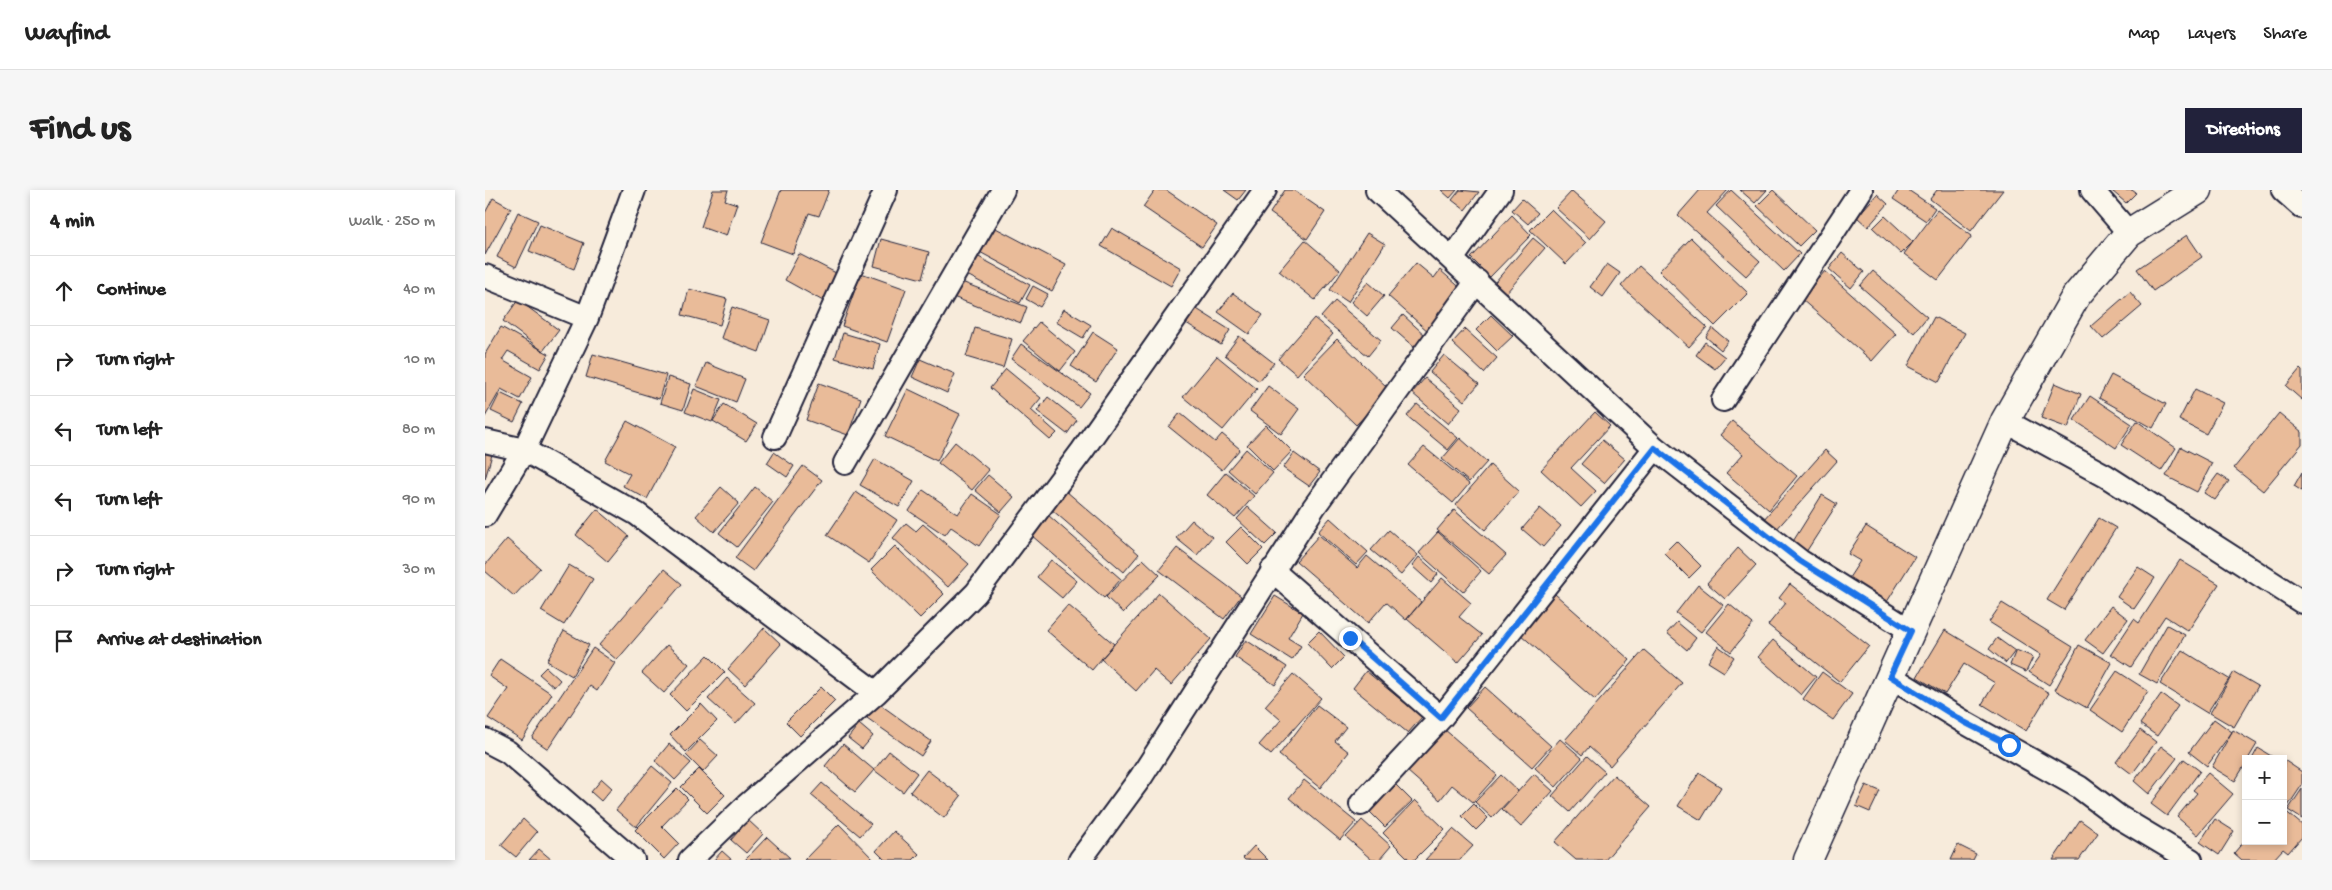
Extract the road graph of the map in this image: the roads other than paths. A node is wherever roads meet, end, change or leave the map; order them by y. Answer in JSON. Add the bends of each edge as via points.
{"nodes":[{"id":1,"x":634,"y":190,"type":"edge"},
{"id":2,"x":886,"y":190,"type":"edge"},
{"id":3,"x":1003,"y":190,"type":"edge"},
{"id":4,"x":1265,"y":190,"type":"edge"},
{"id":5,"x":1377,"y":190,"type":"edge"},
{"id":6,"x":1501,"y":190,"type":"edge"},
{"id":7,"x":1861,"y":190,"type":"edge"},
{"id":8,"x":2092,"y":190,"type":"edge"},
{"id":9,"x":2198,"y":190,"type":"edge"},
{"id":10,"x":2283,"y":190,"type":"edge"},
{"id":11,"x":2302,"y":207,"type":"edge"},
{"id":12,"x":2129,"y":233,"type":"junction"},
{"id":13,"x":1453,"y":258,"type":"junction"},
{"id":14,"x":485,"y":276,"type":"edge"},
{"id":15,"x":1477,"y":281,"type":"junction"},
{"id":16,"x":587,"y":318,"type":"junction"},
{"id":17,"x":1723,"y":400,"type":"dead end"},
{"id":18,"x":2005,"y":420,"type":"junction"},
{"id":19,"x":775,"y":437,"type":"dead end"},
{"id":20,"x":485,"y":441,"type":"edge"},
{"id":21,"x":1655,"y":448,"type":"junction"},
{"id":22,"x":524,"y":450,"type":"junction"},
{"id":23,"x":845,"y":463,"type":"dead end"},
{"id":24,"x":485,"y":515,"type":"edge"},
{"id":25,"x":1272,"y":570,"type":"junction"},
{"id":26,"x":2302,"y":602,"type":"edge"},
{"id":27,"x":1911,"y":631,"type":"junction"},
{"id":28,"x":1890,"y":676,"type":"junction"},
{"id":29,"x":876,"y":693,"type":"junction"},
{"id":30,"x":1441,"y":718,"type":"junction"},
{"id":31,"x":485,"y":740,"type":"edge"},
{"id":32,"x":1361,"y":804,"type":"dead end"},
{"id":33,"x":633,"y":860,"type":"edge"},
{"id":34,"x":690,"y":860,"type":"edge"},
{"id":35,"x":1080,"y":860,"type":"edge"},
{"id":36,"x":1808,"y":860,"type":"edge"},
{"id":37,"x":2191,"y":860,"type":"edge"}],
"edges":[{"from":1,"to":16,"type":"street"},
{"from":2,"to":19,"type":"street"},
{"from":3,"to":23,"type":"street"},
{"from":4,"to":29,"type":"street","via":[[1082,451],[976,593]]},
{"from":5,"to":13,"type":"street"},
{"from":6,"to":13,"type":"street"},
{"from":7,"to":17,"type":"street"},
{"from":8,"to":12,"type":"street"},
{"from":9,"to":12,"type":"street"},
{"from":10,"to":11,"type":"street"},
{"from":12,"to":18,"type":"street","via":[[2076,296]]},
{"from":13,"to":15,"type":"street"},
{"from":14,"to":16,"type":"street"},
{"from":15,"to":21,"type":"street"},
{"from":15,"to":25,"type":"street"},
{"from":16,"to":22,"type":"street"},
{"from":18,"to":26,"type":"street","via":[[2106,476]]},
{"from":18,"to":27,"type":"street"},
{"from":20,"to":22,"type":"street"},
{"from":21,"to":27,"type":"street","via":[[1800,561]]},
{"from":21,"to":30,"type":"street"},
{"from":22,"to":24,"type":"street"},
{"from":22,"to":29,"type":"street","via":[[637,514]]},
{"from":25,"to":30,"type":"street"},
{"from":25,"to":35,"type":"street","via":[[1141,778]]},
{"from":27,"to":28,"type":"street"},
{"from":28,"to":36,"type":"street"},
{"from":28,"to":37,"type":"street","via":[[1964,722],[2079,786],[2119,817]]},
{"from":29,"to":34,"type":"street","via":[[747,805]]},
{"from":30,"to":32,"type":"street"},
{"from":31,"to":33,"type":"street","via":[[508,752]]}]}
